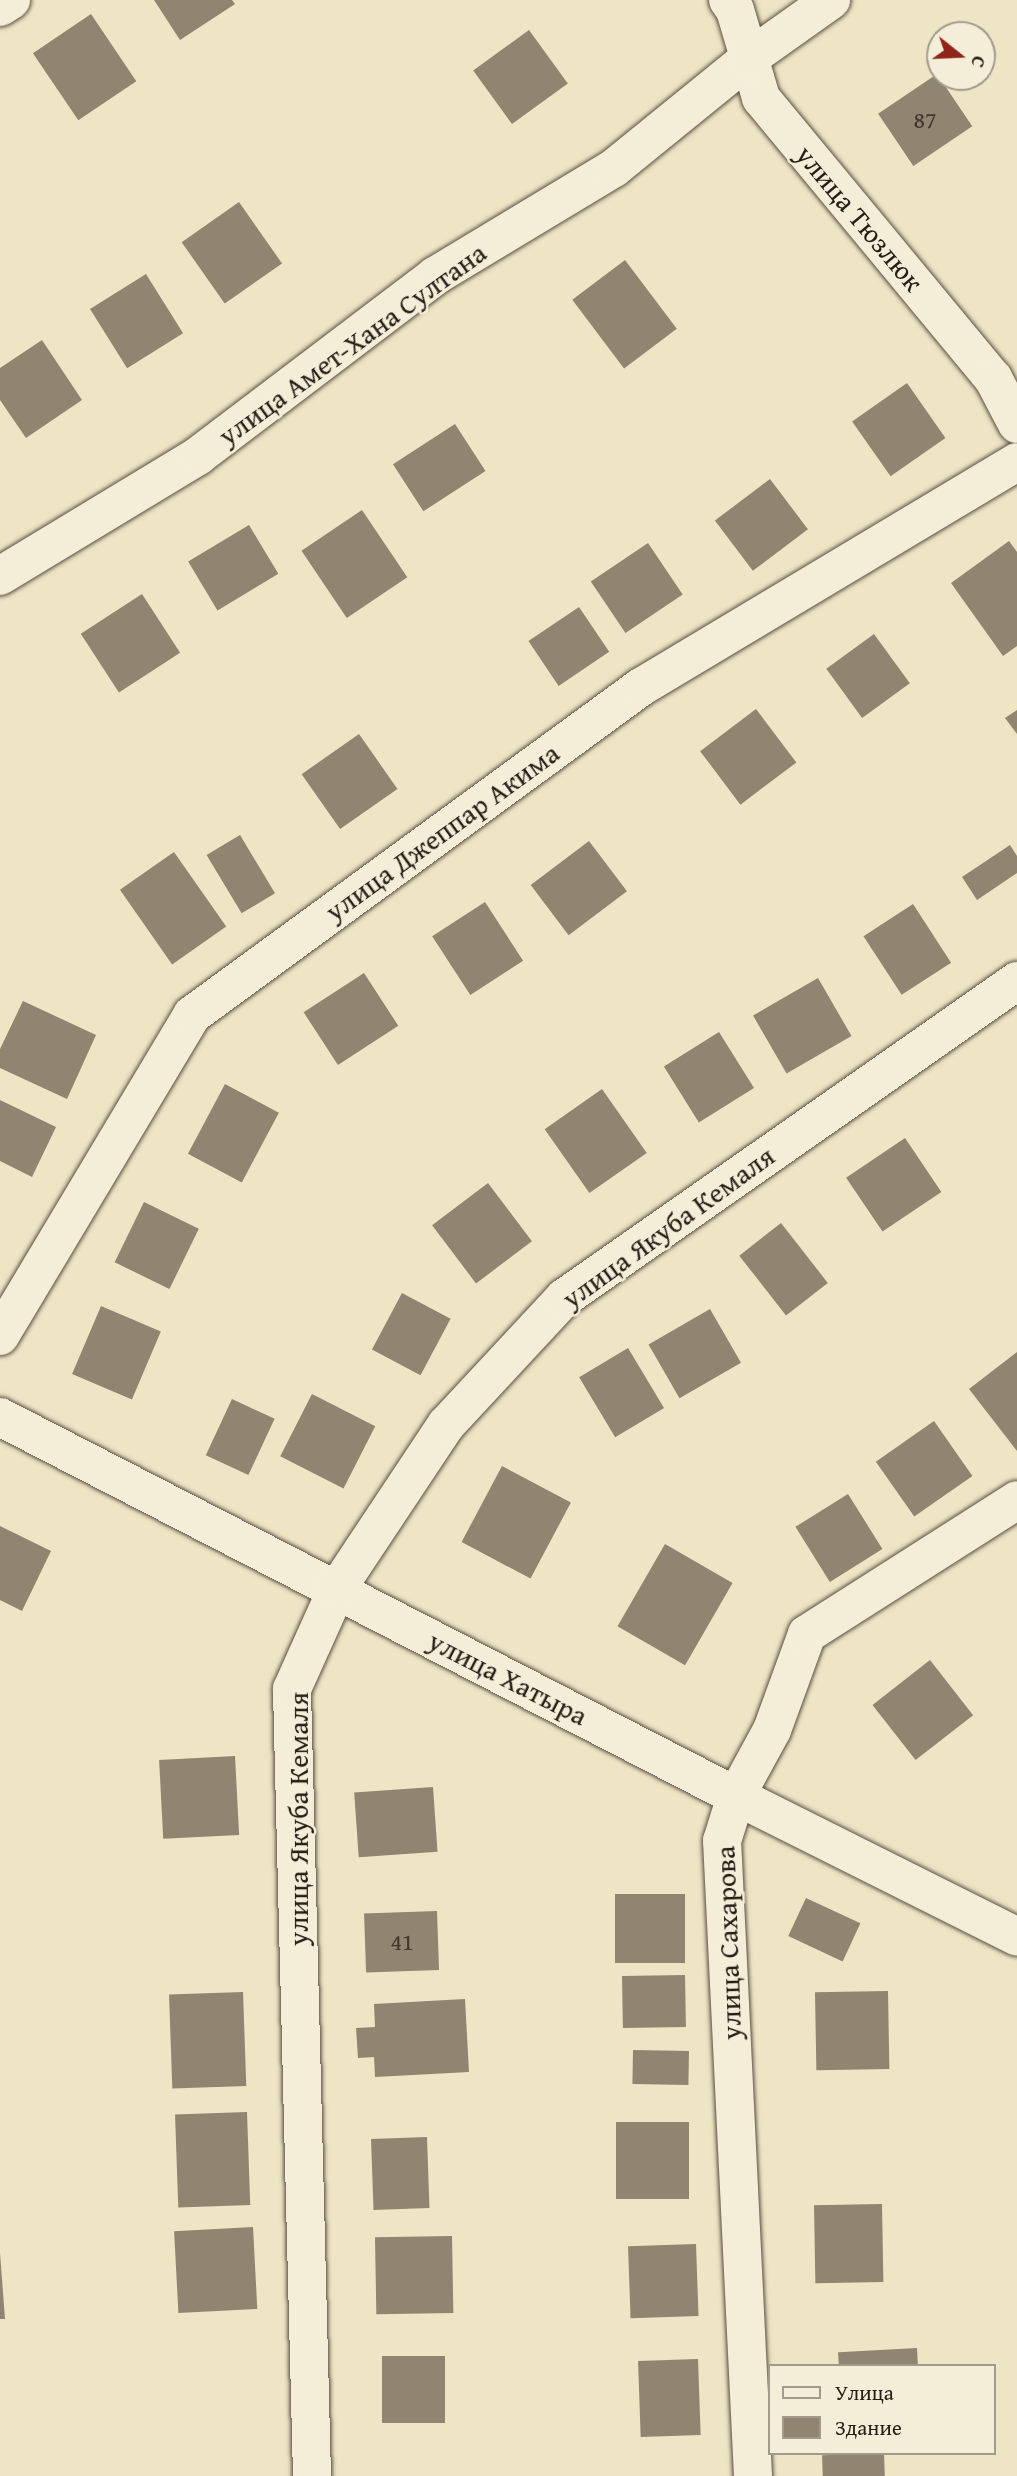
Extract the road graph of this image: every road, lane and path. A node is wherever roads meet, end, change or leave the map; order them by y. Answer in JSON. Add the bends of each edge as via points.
{"nodes":[{"id":1,"x":10,"y":0,"type":"edge"},
{"id":2,"x":728,"y":0,"type":"edge"},
{"id":3,"x":831,"y":0,"type":"edge"},
{"id":4,"x":0,"y":7,"type":"edge"},
{"id":5,"x":748,"y":60,"type":"junction"},
{"id":6,"x":1017,"y":424,"type":"edge"},
{"id":7,"x":1017,"y":462,"type":"edge"},
{"id":8,"x":0,"y":576,"type":"edge"},
{"id":9,"x":1017,"y":981,"type":"edge"},
{"id":10,"x":0,"y":1336,"type":"edge"},
{"id":11,"x":0,"y":1417,"type":"edge"},
{"id":12,"x":1017,"y":1500,"type":"edge"},
{"id":13,"x":337,"y":1589,"type":"junction"},
{"id":14,"x":736,"y":1796,"type":"junction"},
{"id":15,"x":1017,"y":1937,"type":"edge"},
{"id":16,"x":312,"y":2476,"type":"edge"},
{"id":17,"x":753,"y":2476,"type":"edge"}],
"edges":[{"from":1,"to":4,"type":"street"},
{"from":2,"to":5,"type":"street","name":"улица Тюзлюк"},
{"from":3,"to":5,"type":"street","name":"улица Амет-Хана Султана"},
{"from":5,"to":6,"type":"street","name":"улица Тюзлюк","via":[[761,98],[993,378]]},
{"from":5,"to":8,"type":"street","name":"улица Амет-Хана Султана","via":[[614,168],[435,276],[198,456]]},
{"from":7,"to":10,"type":"street","name":"улица Джеппар Акима","via":[[641,687],[192,1015]]},
{"from":9,"to":13,"type":"street","name":"улица Якуба Кемаля","via":[[564,1298],[446,1425]]},
{"from":11,"to":13,"type":"street","name":"улица Хатыра"},
{"from":12,"to":14,"type":"street","name":"улица Сахарова","via":[[807,1634],[772,1730]]},
{"from":13,"to":14,"type":"street","name":"улица Хатыра"},
{"from":13,"to":16,"type":"street","name":"улица Якуба Кемаля","via":[[292,1689]]},
{"from":14,"to":15,"type":"street","name":"улица Хатыра"},
{"from":14,"to":17,"type":"street","name":"улица Сахарова","via":[[722,1841]]}]}
